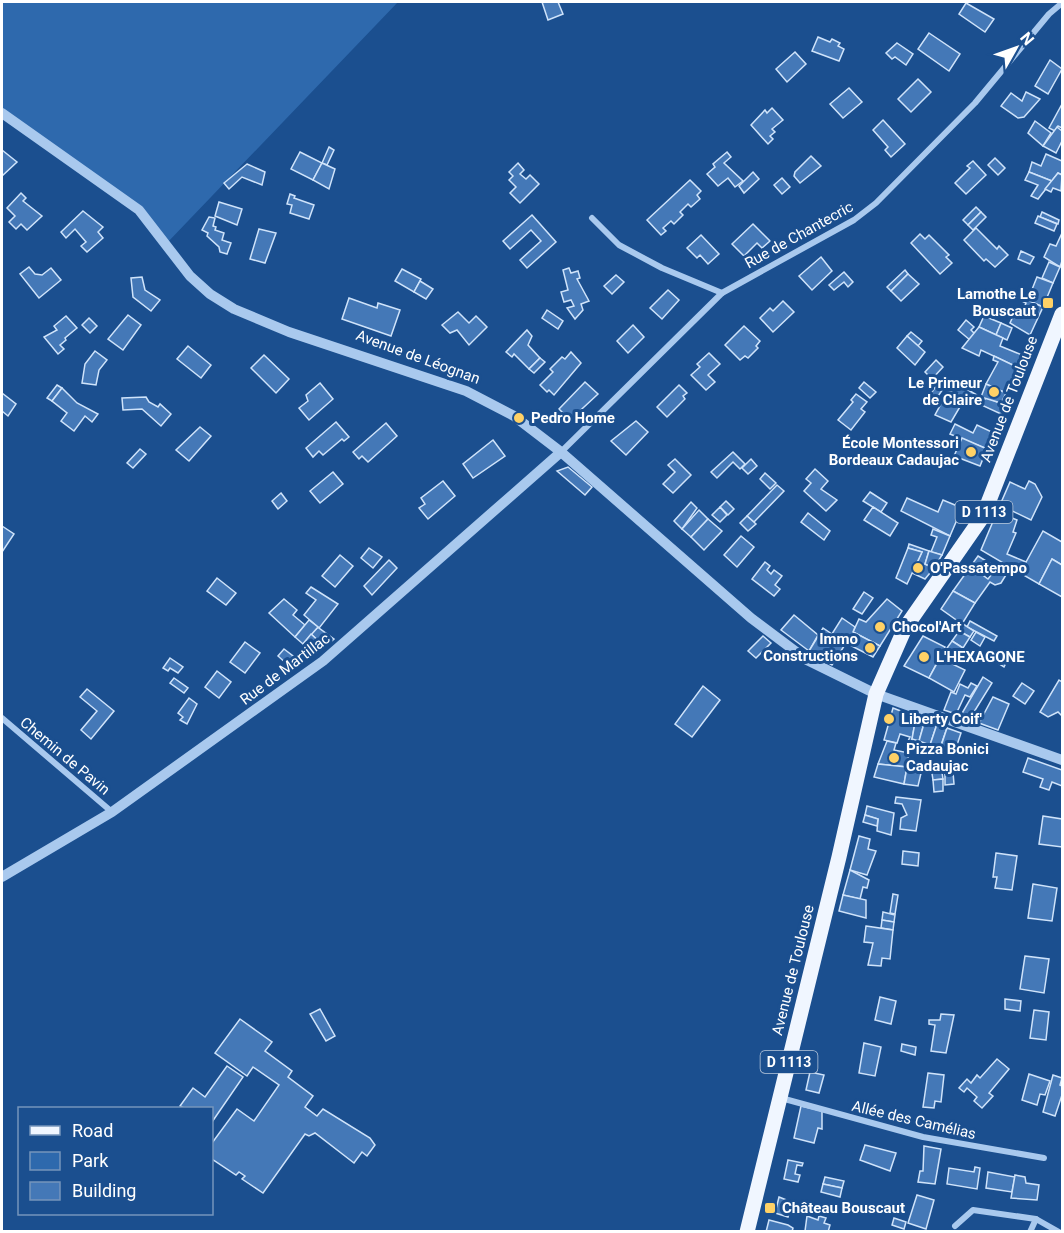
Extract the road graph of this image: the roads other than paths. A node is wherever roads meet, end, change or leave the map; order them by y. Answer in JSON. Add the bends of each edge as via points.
{"nodes":[{"id":1,"x":1062,"y":3,"type":"edge"},
{"id":2,"x":2,"y":113,"type":"edge"},
{"id":3,"x":592,"y":218,"type":"dead end"},
{"id":4,"x":722,"y":293,"type":"junction"},
{"id":5,"x":1062,"y":314,"type":"edge"},
{"id":6,"x":561,"y":452,"type":"junction"},
{"id":7,"x":876,"y":694,"type":"junction"},
{"id":8,"x":2,"y":718,"type":"edge"},
{"id":9,"x":1062,"y":760,"type":"edge"},
{"id":10,"x":112,"y":812,"type":"junction"},
{"id":11,"x":2,"y":877,"type":"edge"},
{"id":12,"x":781,"y":1098,"type":"junction"},
{"id":13,"x":1044,"y":1158,"type":"dead end"},
{"id":14,"x":1036,"y":1220,"type":"junction"},
{"id":15,"x":955,"y":1226,"type":"dead end"},
{"id":16,"x":747,"y":1232,"type":"edge"},
{"id":17,"x":1030,"y":1232,"type":"edge"},
{"id":18,"x":1059,"y":1232,"type":"edge"}],
"edges":[{"from":1,"to":4,"type":"street","name":"Rue de Chantecric","via":[[1048,14],[975,103],[876,203],[854,220]]},
{"from":2,"to":6,"type":"street","name":"Avenue de Léognan","via":[[139,210],[190,276],[234,309],[289,332],[466,391],[514,416]]},
{"from":3,"to":4,"type":"street","via":[[619,245]]},
{"from":4,"to":6,"type":"street","name":"Rue de Chantecric"},
{"from":5,"to":7,"type":"main road","name":"Avenue de Toulouse","number":"D 1113","via":[[983,516],[905,627]]},
{"from":6,"to":7,"type":"street","name":"Avenue de Léognan","via":[[751,618],[807,660]]},
{"from":6,"to":10,"type":"street","name":"Rue de Martillac","via":[[323,661]]},
{"from":7,"to":9,"type":"street","name":"Avenue de Léognan"},
{"from":7,"to":12,"type":"main road","name":"Avenue de Toulouse","number":"D 1113"},
{"from":8,"to":10,"type":"street","name":"Chemin de Pavin"},
{"from":10,"to":11,"type":"street","name":"Rue de Martillac"},
{"from":12,"to":13,"type":"street","name":"Allée des Camélias","via":[[923,1137]]},
{"from":12,"to":16,"type":"main road","name":"Avenue de Toulouse","number":"D 1113"},
{"from":14,"to":15,"type":"street","via":[[973,1210]]},
{"from":14,"to":17,"type":"street"},
{"from":14,"to":18,"type":"street"}]}
